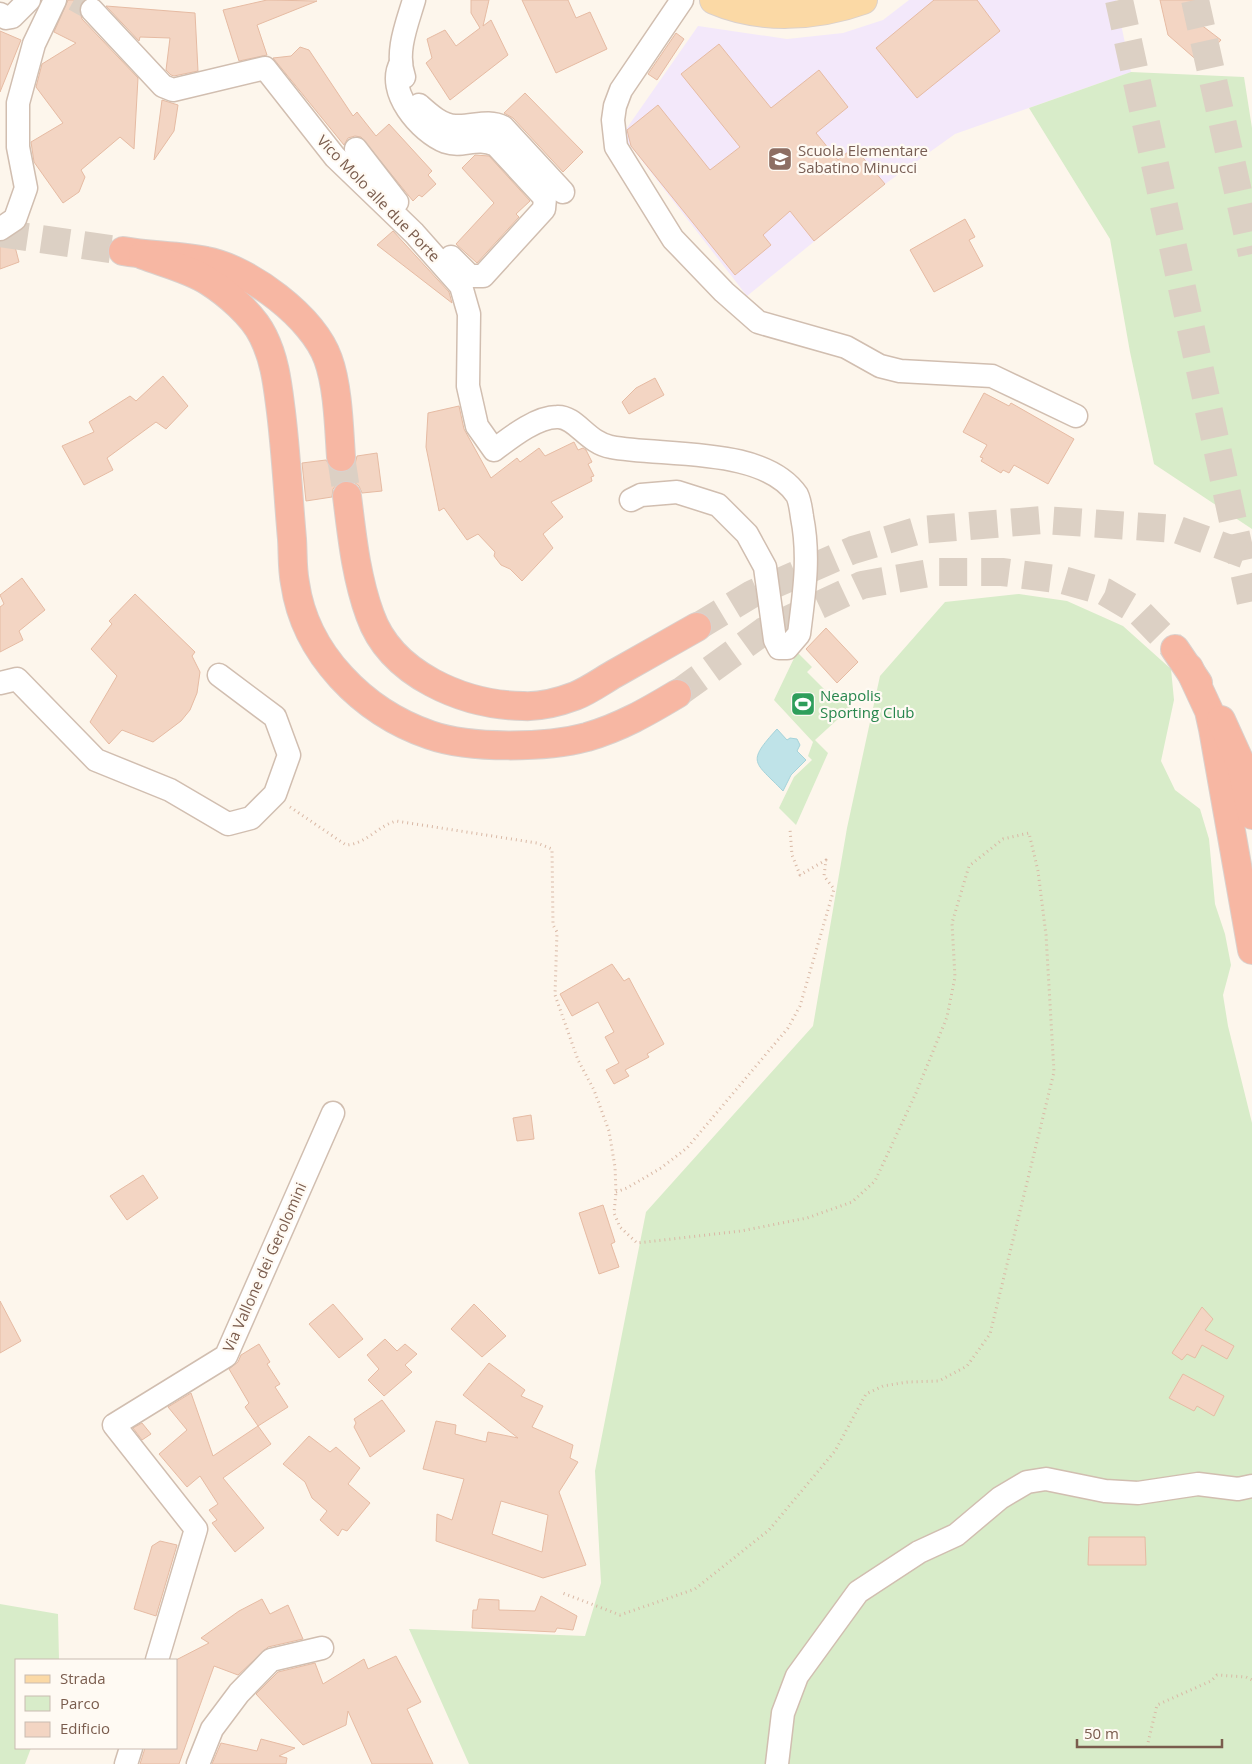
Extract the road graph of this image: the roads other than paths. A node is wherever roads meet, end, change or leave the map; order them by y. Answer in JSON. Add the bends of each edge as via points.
{"nodes":[{"id":1,"x":29,"y":0,"type":"edge"},
{"id":2,"x":55,"y":0,"type":"edge"},
{"id":3,"x":414,"y":0,"type":"edge"},
{"id":4,"x":682,"y":0,"type":"edge"},
{"id":5,"x":714,"y":0,"type":"edge"},
{"id":6,"x":863,"y":0,"type":"edge"},
{"id":7,"x":92,"y":10,"type":"tunnel mouth"},
{"id":8,"x":0,"y":14,"type":"edge"},
{"id":9,"x":401,"y":63,"type":"junction"},
{"id":10,"x":356,"y":150,"type":"dead end"},
{"id":11,"x":563,"y":192,"type":"dead end"},
{"id":12,"x":0,"y":229,"type":"edge"},
{"id":13,"x":1076,"y":416,"type":"dead end"},
{"id":14,"x":341,"y":457,"type":"tunnel mouth"},
{"id":15,"x":347,"y":496,"type":"tunnel mouth"},
{"id":16,"x":631,"y":500,"type":"dead end"},
{"id":17,"x":697,"y":627,"type":"tunnel mouth"},
{"id":18,"x":219,"y":675,"type":"dead end"},
{"id":19,"x":0,"y":683,"type":"edge"},
{"id":20,"x":677,"y":694,"type":"tunnel mouth"},
{"id":21,"x":1252,"y":815,"type":"edge"},
{"id":22,"x":1252,"y":950,"type":"edge"},
{"id":23,"x":333,"y":1114,"type":"dead end"},
{"id":24,"x":1252,"y":1486,"type":"edge"},
{"id":25,"x":322,"y":1648,"type":"dead end"},
{"id":26,"x":158,"y":1659,"type":"edge"},
{"id":27,"x":131,"y":1749,"type":"edge"},
{"id":28,"x":126,"y":1764,"type":"edge"},
{"id":29,"x":198,"y":1764,"type":"edge"},
{"id":30,"x":777,"y":1764,"type":"edge"}],
"edges":[{"from":1,"to":8,"type":"street","via":[[12,18]]},
{"from":2,"to":12,"type":"street","via":[[34,44],[18,103],[18,147],[26,188],[15,219]]},
{"from":3,"to":9,"type":"street","via":[[403,38]]},
{"from":4,"to":13,"type":"street","via":[[621,90],[613,120],[616,147],[673,239],[758,322],[846,347],[886,368],[992,376]]},
{"from":5,"to":6,"type":"main road","via":[[766,13],[813,13]]},
{"from":7,"to":16,"type":"street","name":"Vico Molo alle due Porte","via":[[163,86],[174,90],[265,68],[335,157],[414,233],[461,286],[469,314],[468,386],[478,426],[494,450],[537,423],[556,416],[574,422],[589,438],[611,447],[709,455],[784,479],[798,497],[808,561],[799,634],[794,642],[787,648],[779,648],[774,640],[765,568],[748,534],[718,505],[677,492],[642,495]]},
{"from":9,"to":10,"type":"street","via":[[396,72],[398,94],[427,130],[446,142],[457,144],[485,140],[496,144],[545,198],[544,209],[483,276],[470,276],[402,208]]},
{"from":9,"to":11,"type":"street","via":[[403,75],[418,103],[433,117],[455,126],[495,123],[503,127]]},
{"from":14,"to":20,"type":"highway","via":[[337,408],[328,360],[320,341],[278,296],[244,275],[207,261],[133,253],[207,281],[241,308],[263,334],[274,364],[283,430],[294,582],[304,620],[329,663],[356,693],[396,720],[432,736],[484,745],[537,744],[585,737],[630,722]]},
{"from":15,"to":17,"type":"highway","via":[[354,552],[370,616],[386,644],[405,664],[430,682],[461,696],[525,707],[552,703],[577,695]]},
{"from":18,"to":19,"type":"street","via":[[275,717],[289,754],[272,797],[251,818],[228,824],[170,790],[96,760],[17,679]]},
{"from":21,"to":22,"type":"highway","via":[[1241,764],[1232,742],[1182,658],[1209,711]]},
{"from":23,"to":26,"type":"street","name":"Via Vallone dei Gerolomini","via":[[226,1356],[114,1425],[196,1529]]},
{"from":24,"to":30,"type":"street","via":[[1238,1489],[1198,1484],[1138,1493],[1105,1491],[1046,1479],[1027,1482],[1000,1498],[956,1534],[919,1552],[858,1592],[797,1676],[783,1712]]},
{"from":25,"to":29,"type":"street","via":[[271,1660],[239,1693],[212,1729]]},
{"from":27,"to":28,"type":"street"}]}
